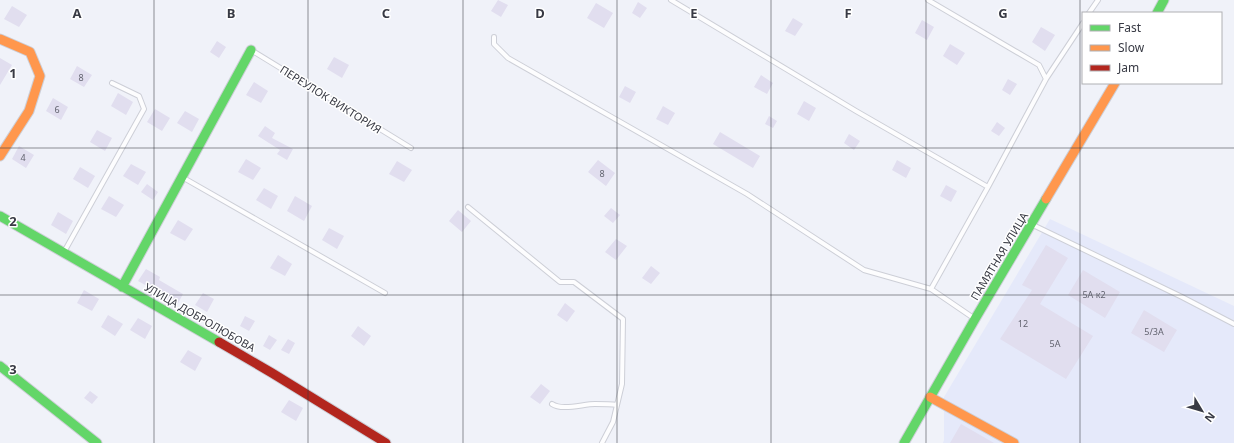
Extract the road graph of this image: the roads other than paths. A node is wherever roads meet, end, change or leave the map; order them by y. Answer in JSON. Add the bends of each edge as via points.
{"nodes":[{"id":1,"x":671,"y":0,"type":"edge"},
{"id":2,"x":928,"y":0,"type":"edge"},
{"id":3,"x":1098,"y":0,"type":"edge"},
{"id":4,"x":1164,"y":0,"type":"edge"},
{"id":5,"x":1090,"y":12,"type":"edge"},
{"id":6,"x":1158,"y":12,"type":"edge"},
{"id":7,"x":1082,"y":24,"type":"edge"},
{"id":8,"x":494,"y":37,"type":"dead end"},
{"id":9,"x":0,"y":39,"type":"edge"},
{"id":10,"x":251,"y":50,"type":"joint"},
{"id":11,"x":1046,"y":79,"type":"junction"},
{"id":12,"x":112,"y":83,"type":"dead end"},
{"id":13,"x":1115,"y":84,"type":"edge"},
{"id":14,"x":411,"y":148,"type":"dead end"},
{"id":15,"x":0,"y":156,"type":"edge"},
{"id":16,"x":182,"y":176,"type":"junction"},
{"id":17,"x":988,"y":186,"type":"junction"},
{"id":18,"x":468,"y":207,"type":"dead end"},
{"id":19,"x":0,"y":216,"type":"edge"},
{"id":20,"x":1032,"y":224,"type":"junction"},
{"id":21,"x":64,"y":252,"type":"junction"},
{"id":22,"x":122,"y":287,"type":"junction"},
{"id":23,"x":931,"y":289,"type":"junction"},
{"id":24,"x":385,"y":293,"type":"dead end"},
{"id":25,"x":975,"y":319,"type":"junction"},
{"id":26,"x":1234,"y":324,"type":"edge"},
{"id":27,"x":0,"y":366,"type":"edge"},
{"id":28,"x":930,"y":397,"type":"junction"},
{"id":29,"x":552,"y":404,"type":"dead end"},
{"id":30,"x":617,"y":404,"type":"junction"},
{"id":31,"x":97,"y":443,"type":"edge"},
{"id":32,"x":386,"y":443,"type":"edge"},
{"id":33,"x":602,"y":443,"type":"edge"},
{"id":34,"x":904,"y":443,"type":"edge"},
{"id":35,"x":1014,"y":443,"type":"edge"}],
"edges":[{"from":1,"to":17,"type":"lane","via":[[849,107]]},
{"from":2,"to":11,"type":"lane","via":[[1038,65]]},
{"from":3,"to":5,"type":"lane"},
{"from":4,"to":6,"type":"street"},
{"from":7,"to":11,"type":"lane"},
{"from":8,"to":23,"type":"lane","via":[[494,44],[508,58],[747,194],[864,270]]},
{"from":9,"to":15,"type":"street","via":[[30,52],[40,76],[29,111]]},
{"from":10,"to":14,"type":"lane","name":"ПЕРЕУЛОК ВИКТОРИЯ"},
{"from":10,"to":16,"type":"street"},
{"from":11,"to":17,"type":"lane"},
{"from":12,"to":21,"type":"lane","via":[[139,96],[144,109]]},
{"from":13,"to":20,"type":"street","name":"ПАМЯТНАЯ УЛИЦА"},
{"from":16,"to":22,"type":"street"},
{"from":16,"to":24,"type":"lane"},
{"from":17,"to":23,"type":"lane"},
{"from":18,"to":30,"type":"lane","via":[[560,282],[574,282],[623,319],[622,384]]},
{"from":19,"to":21,"type":"street","name":"УЛИЦА ДОБРОЛЮБОВА"},
{"from":20,"to":25,"type":"street","name":"ПАМЯТНАЯ УЛИЦА"},
{"from":20,"to":26,"type":"lane"},
{"from":21,"to":22,"type":"street","name":"УЛИЦА ДОБРОЛЮБОВА"},
{"from":22,"to":32,"type":"street","name":"УЛИЦА ДОБРОЛЮБОВА","via":[[272,373]]},
{"from":23,"to":25,"type":"lane"},
{"from":25,"to":28,"type":"street","name":"ПАМЯТНАЯ УЛИЦА"},
{"from":27,"to":31,"type":"street"},
{"from":28,"to":34,"type":"street","name":"ПАМЯТНАЯ УЛИЦА"},
{"from":28,"to":35,"type":"street"},
{"from":29,"to":30,"type":"lane","via":[[556,407]]},
{"from":30,"to":33,"type":"lane","via":[[613,422]]}]}
